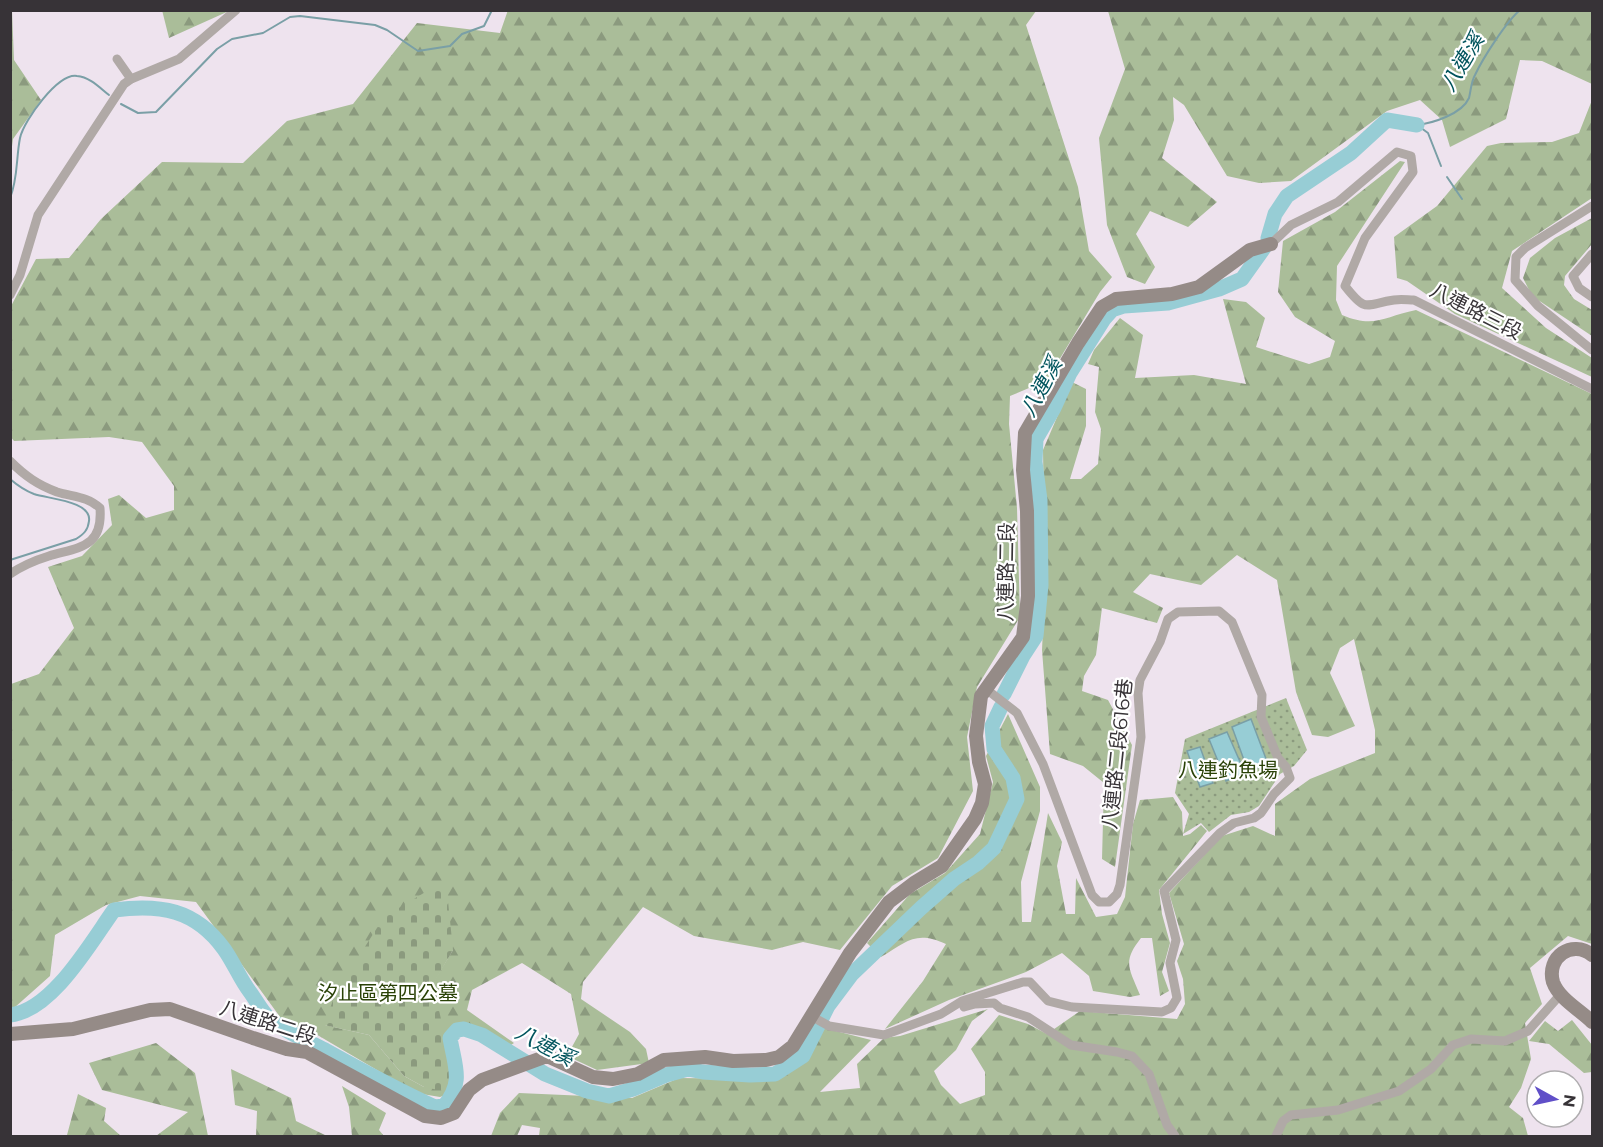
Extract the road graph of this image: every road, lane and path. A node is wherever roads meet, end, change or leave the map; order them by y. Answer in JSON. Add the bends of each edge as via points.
{"nodes":[{"id":1,"x":236,"y":10,"type":"edge"},
{"id":2,"x":117,"y":59,"type":"dead end"},
{"id":3,"x":131,"y":79,"type":"junction"},
{"id":4,"x":1593,"y":206,"type":"edge"},
{"id":5,"x":1271,"y":244,"type":"joint"},
{"id":6,"x":1593,"y":254,"type":"edge"},
{"id":7,"x":1345,"y":286,"type":"joint"},
{"id":8,"x":10,"y":295,"type":"edge"},
{"id":9,"x":1593,"y":297,"type":"edge"},
{"id":10,"x":1593,"y":350,"type":"edge"},
{"id":11,"x":1593,"y":389,"type":"edge"},
{"id":12,"x":10,"y":461,"type":"edge"},
{"id":13,"x":10,"y":574,"type":"edge"},
{"id":14,"x":987,"y":689,"type":"junction"},
{"id":15,"x":1593,"y":955,"type":"edge"},
{"id":16,"x":1560,"y":995,"type":"junction"},
{"id":17,"x":944,"y":1011,"type":"junction"},
{"id":18,"x":813,"y":1017,"type":"junction"},
{"id":19,"x":1593,"y":1022,"type":"edge"},
{"id":20,"x":10,"y":1034,"type":"edge"},
{"id":21,"x":1175,"y":1137,"type":"edge"},
{"id":22,"x":1276,"y":1137,"type":"edge"}],
"edges":[{"from":1,"to":3,"type":"street","via":[[179,59]]},
{"from":2,"to":3,"type":"street"},
{"from":3,"to":8,"type":"street","via":[[38,215]]},
{"from":4,"to":10,"type":"street","name":"八連路三段","via":[[1525,248],[1516,257],[1515,280],[1538,306]]},
{"from":5,"to":7,"type":"street","name":"八連路二段","via":[[1291,225],[1338,202],[1397,152],[1411,156],[1413,172],[1365,238]]},
{"from":5,"to":14,"type":"street","name":"八連路二段","via":[[1250,250],[1199,287],[1172,294],[1116,299],[1102,307],[1091,321],[1024,433],[1028,596],[1023,637]]},
{"from":6,"to":9,"type":"street","via":[[1573,276],[1579,288]]},
{"from":7,"to":11,"type":"street","name":"八連路三段","via":[[1357,301],[1368,306],[1414,300]]},
{"from":12,"to":13,"type":"street","via":[[41,486],[92,501],[100,508],[101,522],[98,534],[88,545],[48,556]]},
{"from":14,"to":17,"type":"street","name":"八連路二段616巷","via":[[1017,714],[1043,764],[1092,895],[1099,902],[1109,902],[1120,885],[1141,737],[1140,680],[1168,619],[1178,612],[1219,611],[1232,622],[1262,695],[1261,717],[1290,778],[1261,813],[1220,833],[1164,891],[1176,940],[1170,963],[1177,998],[1171,1008],[1162,1012],[1072,1007],[1048,1001],[1030,982],[1023,982]]},
{"from":14,"to":18,"type":"street","name":"八連路二段","via":[[981,696],[976,736],[985,784],[975,819],[942,866],[889,902],[850,953]]},
{"from":15,"to":16,"type":"street","via":[[1574,948],[1559,954],[1552,966],[1553,982]]},
{"from":16,"to":19,"type":"street"},
{"from":16,"to":22,"type":"street","via":[[1528,1031],[1504,1041],[1471,1039],[1453,1045],[1431,1069],[1399,1091],[1338,1110],[1291,1115],[1283,1121]]},
{"from":17,"to":18,"type":"street","via":[[884,1035],[829,1026]]},
{"from":17,"to":21,"type":"street","via":[[994,1004],[1028,1017],[1071,1045],[1132,1056],[1149,1074]]},
{"from":18,"to":20,"type":"street","name":"八連路二段","via":[[793,1047],[766,1060],[664,1060],[638,1074],[613,1079],[593,1077],[547,1056],[482,1080],[469,1090],[454,1113],[441,1118],[425,1116],[307,1052],[264,1042],[170,1009],[150,1010],[73,1029]]}]}
